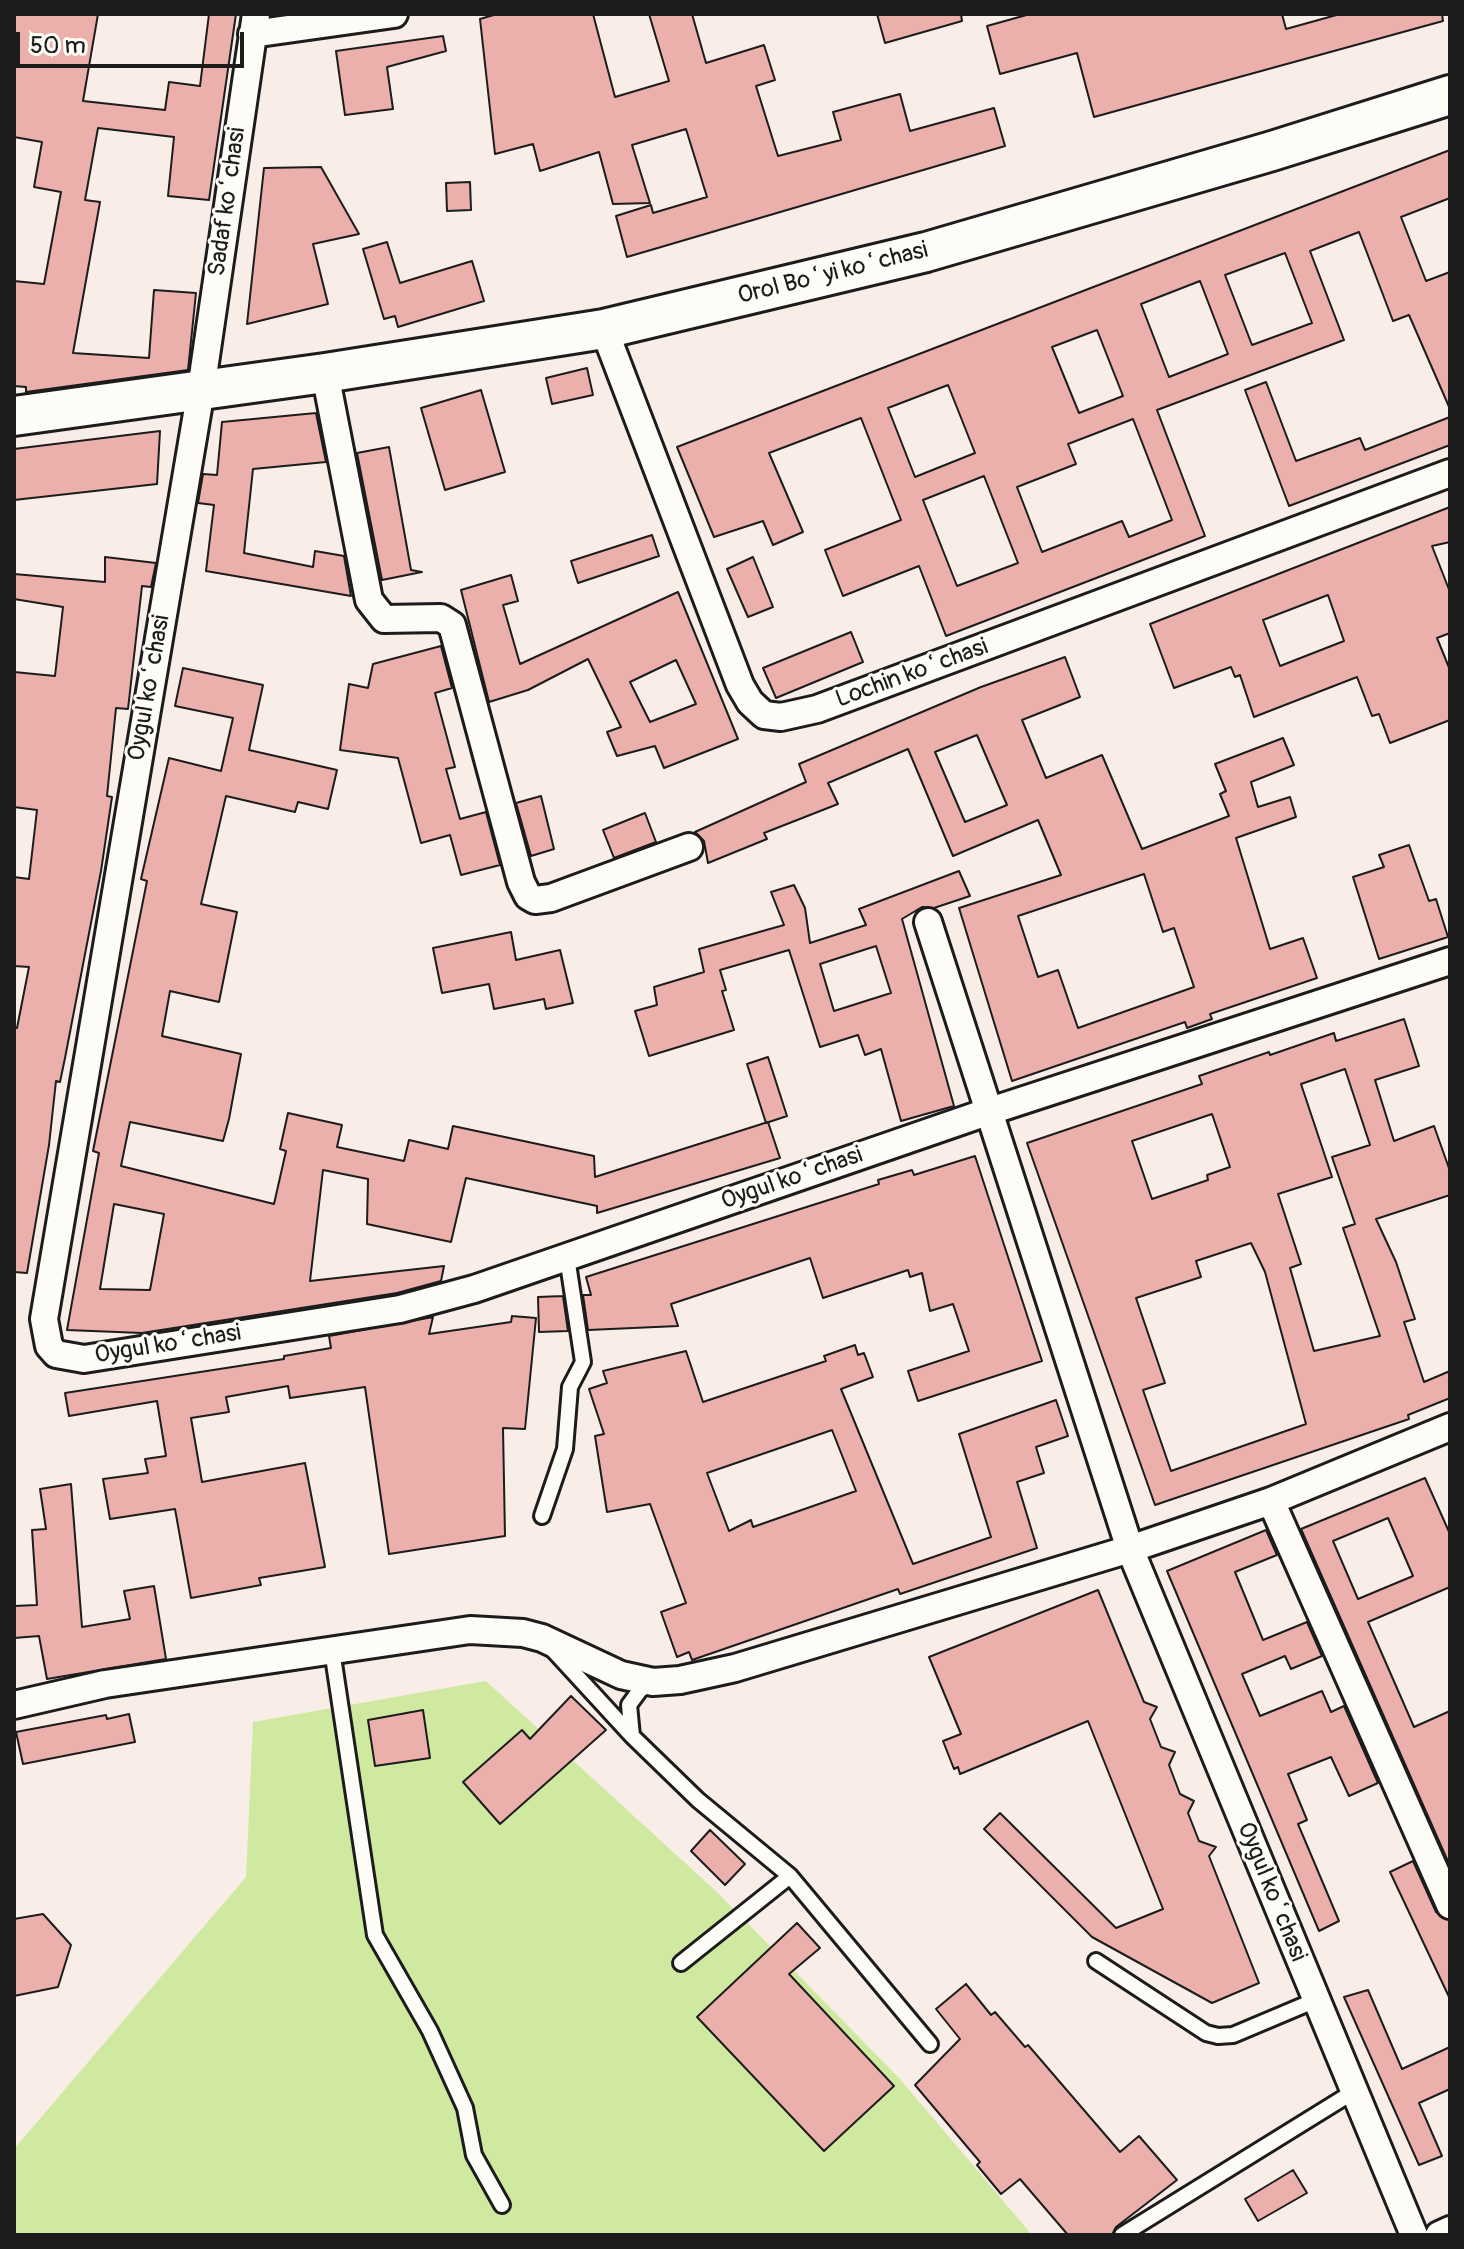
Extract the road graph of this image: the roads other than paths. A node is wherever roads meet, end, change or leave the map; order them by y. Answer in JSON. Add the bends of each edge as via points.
{"nodes":[{"id":1,"x":394,"y":14,"type":"edge"},
{"id":2,"x":254,"y":24,"type":"edge"},
{"id":3,"x":1450,"y":95,"type":"edge"},
{"id":4,"x":604,"y":329,"type":"junction"},
{"id":5,"x":325,"y":373,"type":"junction"},
{"id":6,"x":201,"y":390,"type":"junction"},
{"id":7,"x":14,"y":416,"type":"edge"},
{"id":8,"x":1450,"y":473,"type":"edge"},
{"id":9,"x":689,"y":847,"type":"dead end"},
{"id":10,"x":928,"y":922,"type":"dead end"},
{"id":11,"x":1450,"y":961,"type":"edge"},
{"id":12,"x":987,"y":1112,"type":"junction"},
{"id":13,"x":567,"y":1257,"type":"junction"},
{"id":14,"x":1450,"y":1427,"type":"edge"},
{"id":15,"x":1271,"y":1501,"type":"junction"},
{"id":16,"x":542,"y":1516,"type":"dead end"},
{"id":17,"x":1130,"y":1549,"type":"junction"},
{"id":18,"x":542,"y":1638,"type":"junction"},
{"id":19,"x":332,"y":1650,"type":"junction"},
{"id":20,"x":653,"y":1682,"type":"junction"},
{"id":21,"x":14,"y":1705,"type":"edge"},
{"id":22,"x":632,"y":1736,"type":"junction"},
{"id":23,"x":790,"y":1876,"type":"junction"},
{"id":24,"x":1450,"y":1905,"type":"edge"},
{"id":25,"x":1096,"y":1961,"type":"dead end"},
{"id":26,"x":681,"y":1963,"type":"dead end"},
{"id":27,"x":1316,"y":2000,"type":"junction"},
{"id":28,"x":930,"y":2044,"type":"dead end"},
{"id":29,"x":1353,"y":2092,"type":"junction"},
{"id":30,"x":502,"y":2205,"type":"dead end"},
{"id":31,"x":1450,"y":2230,"type":"edge"},
{"id":32,"x":1122,"y":2235,"type":"edge"},
{"id":33,"x":1414,"y":2235,"type":"edge"},
{"id":34,"x":1439,"y":2235,"type":"edge"}],
"edges":[{"from":1,"to":2,"type":"street"},
{"from":2,"to":6,"type":"street","name":"Sadaf koʻchasi"},
{"from":3,"to":4,"type":"street","name":"Orol Boʻyi koʻchasi","via":[[926,252]]},
{"from":4,"to":5,"type":"street","name":"Orol Boʻyi koʻchasi"},
{"from":4,"to":8,"type":"street","name":"Lochin koʻchasi","via":[[740,685],[764,715],[817,709]]},
{"from":5,"to":6,"type":"street","name":"Orol Boʻyi koʻchasi"},
{"from":5,"to":9,"type":"street","via":[[369,600],[392,622],[441,618],[452,625],[528,896],[551,898]]},
{"from":6,"to":7,"type":"street","name":"Orol Boʻyi koʻchasi"},
{"from":6,"to":13,"type":"street","name":"Oygul koʻchasi","via":[[44,1319],[49,1346],[66,1358],[84,1359],[400,1309]]},
{"from":10,"to":12,"type":"street"},
{"from":11,"to":12,"type":"street","name":"Oygul koʻchasi"},
{"from":12,"to":13,"type":"street","name":"Oygul koʻchasi"},
{"from":12,"to":17,"type":"street","name":"Oygul koʻchasi"},
{"from":13,"to":16,"type":"lane","via":[[583,1362],[570,1387],[565,1449]]},
{"from":14,"to":15,"type":"street"},
{"from":15,"to":17,"type":"street"},
{"from":15,"to":24,"type":"street"},
{"from":17,"to":20,"type":"street","via":[[735,1668]]},
{"from":17,"to":27,"type":"street","name":"Oygul koʻchasi"},
{"from":18,"to":19,"type":"street","via":[[470,1630]]},
{"from":18,"to":20,"type":"street","via":[[621,1675]]},
{"from":18,"to":22,"type":"lane"},
{"from":19,"to":21,"type":"street","via":[[105,1684]]},
{"from":19,"to":30,"type":"lane","via":[[375,1935],[430,2031],[465,2108],[474,2155]]},
{"from":20,"to":22,"type":"lane","via":[[629,1705]]},
{"from":22,"to":23,"type":"lane","via":[[698,1800]]},
{"from":23,"to":26,"type":"lane"},
{"from":23,"to":28,"type":"lane"},
{"from":25,"to":27,"type":"lane","via":[[1218,2036],[1233,2035]]},
{"from":27,"to":29,"type":"street","name":"Oygul koʻchasi"},
{"from":29,"to":32,"type":"lane"},
{"from":29,"to":33,"type":"street","name":"Oygul koʻchasi"},
{"from":31,"to":34,"type":"street"}]}
